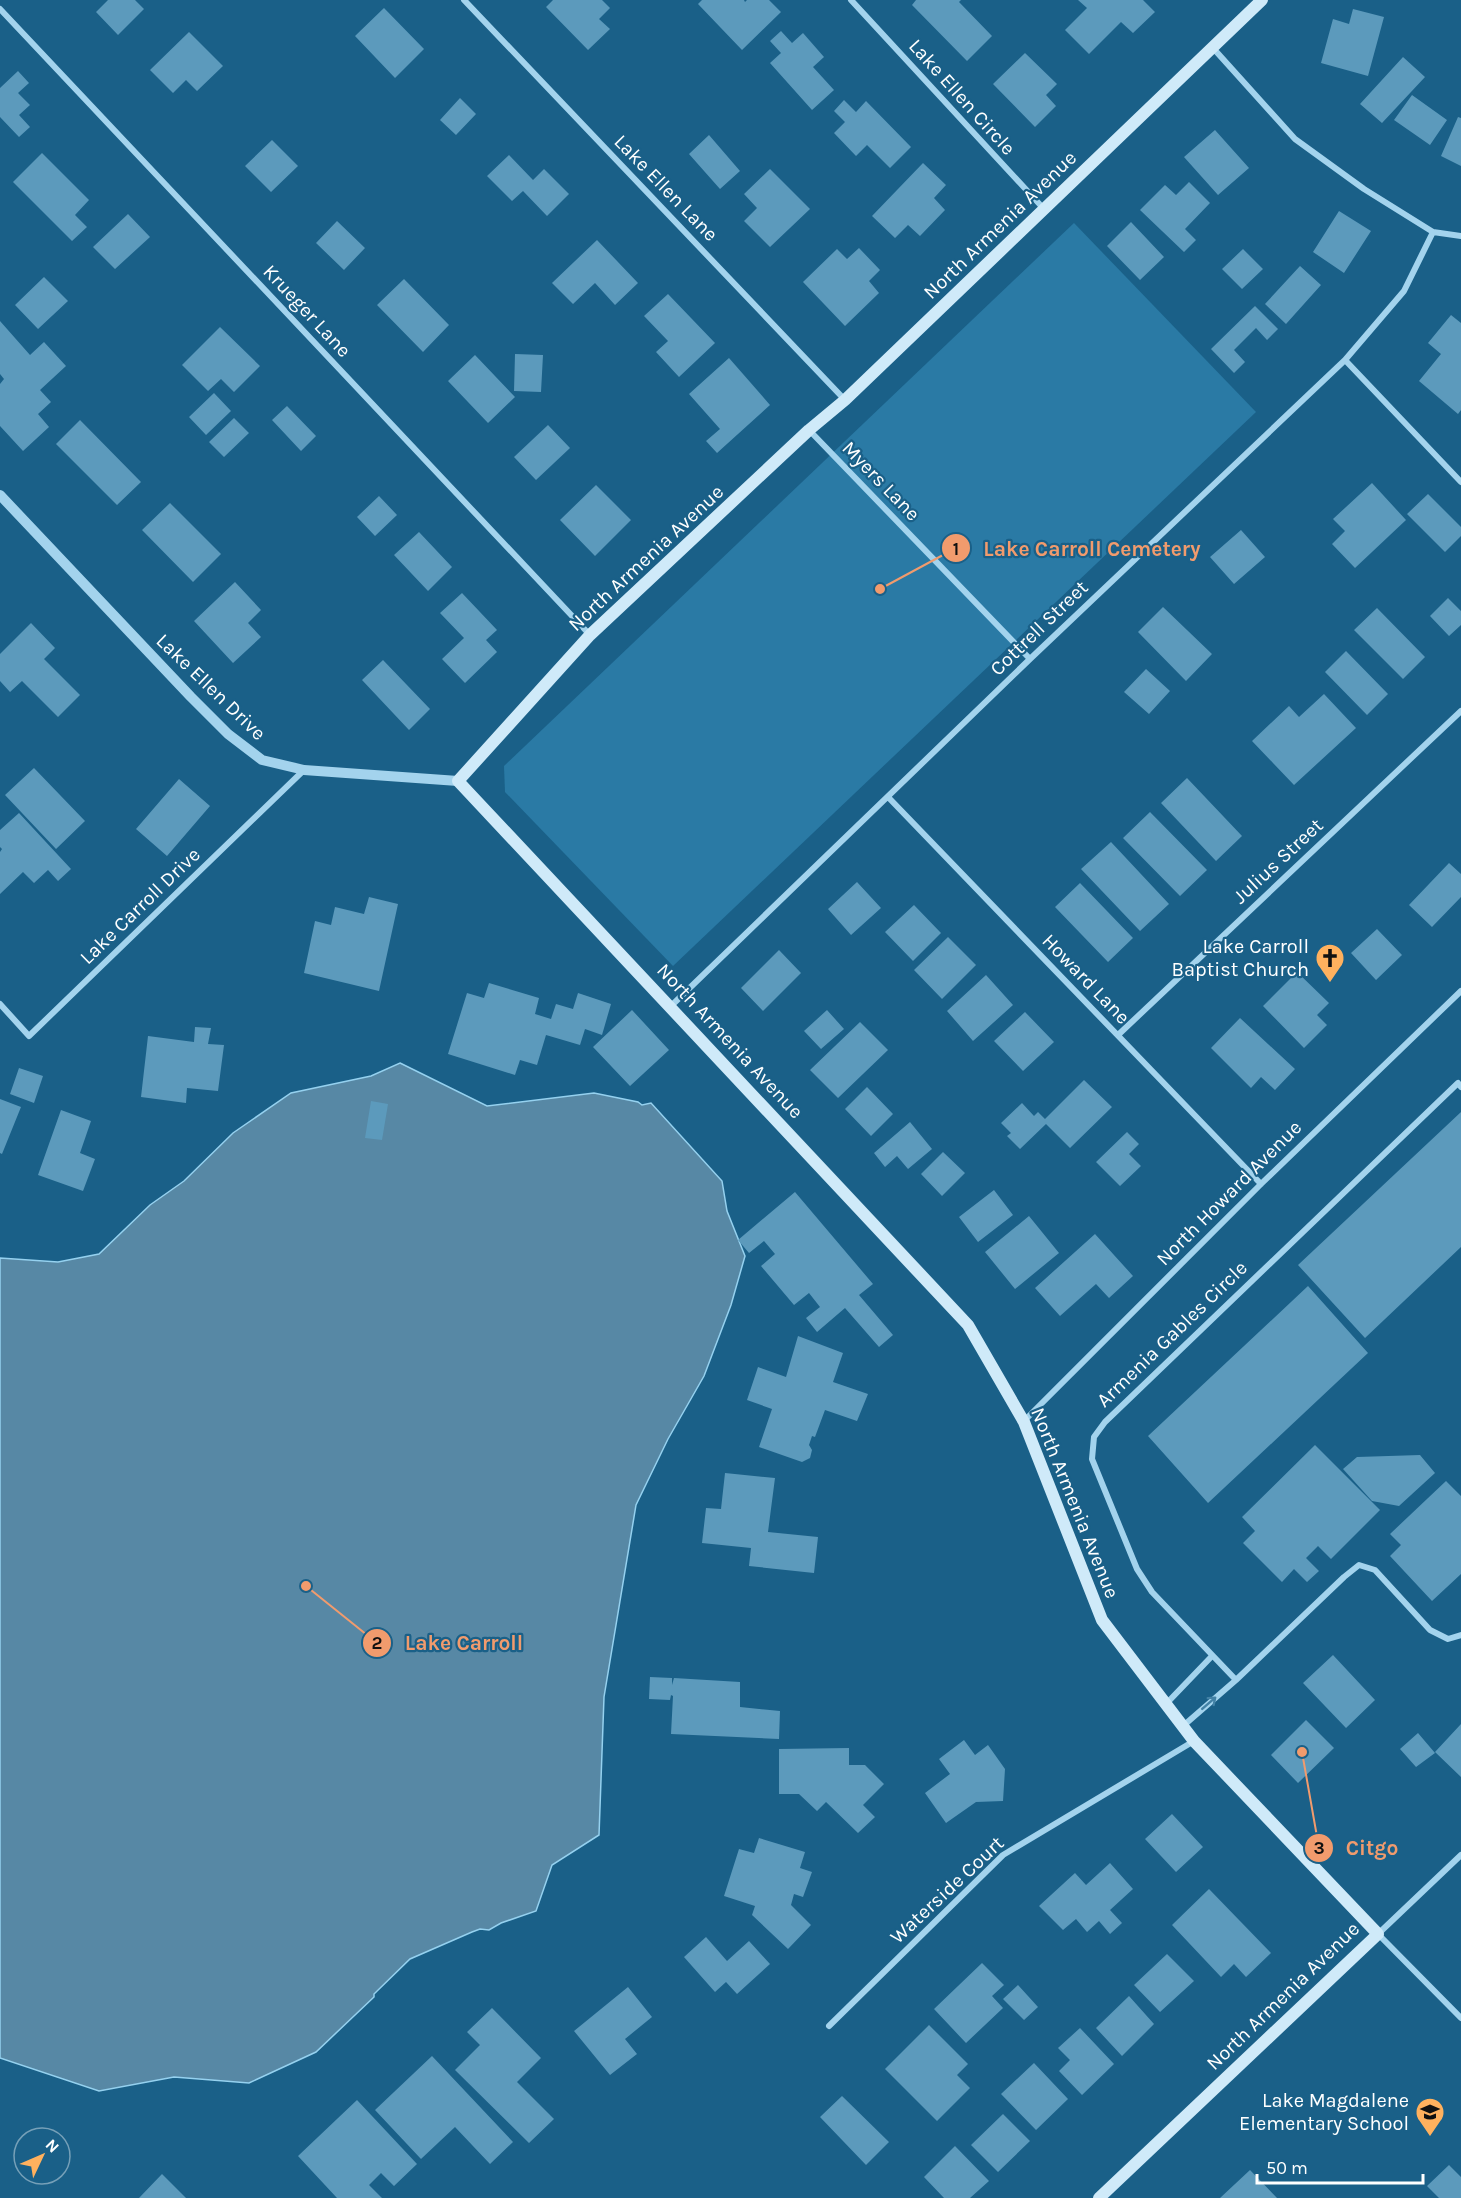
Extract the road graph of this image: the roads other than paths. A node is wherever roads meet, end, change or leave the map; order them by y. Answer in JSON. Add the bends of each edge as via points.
{"nodes":[{"id":1,"x":464,"y":0,"type":"edge"},
{"id":2,"x":851,"y":0,"type":"edge"},
{"id":3,"x":862,"y":0,"type":"edge"},
{"id":4,"x":1262,"y":0,"type":"edge"},
{"id":5,"x":856,"y":6,"type":"junction"},
{"id":6,"x":0,"y":9,"type":"edge"},
{"id":7,"x":1213,"y":48,"type":"junction"},
{"id":8,"x":1044,"y":210,"type":"junction"},
{"id":9,"x":1433,"y":232,"type":"junction"},
{"id":10,"x":1461,"y":236,"type":"edge"},
{"id":11,"x":1345,"y":360,"type":"junction"},
{"id":12,"x":845,"y":400,"type":"junction"},
{"id":13,"x":809,"y":430,"type":"junction"},
{"id":14,"x":1461,"y":482,"type":"edge"},
{"id":15,"x":0,"y":495,"type":"edge"},
{"id":16,"x":590,"y":635,"type":"junction"},
{"id":17,"x":1030,"y":659,"type":"junction"},
{"id":18,"x":1461,"y":711,"type":"edge"},
{"id":19,"x":304,"y":770,"type":"junction"},
{"id":20,"x":458,"y":781,"type":"junction"},
{"id":21,"x":888,"y":798,"type":"junction"},
{"id":22,"x":1461,"y":992,"type":"edge"},
{"id":23,"x":0,"y":1004,"type":"edge"},
{"id":24,"x":671,"y":1006,"type":"junction"},
{"id":25,"x":1118,"y":1035,"type":"junction"},
{"id":26,"x":1461,"y":1087,"type":"edge"},
{"id":27,"x":1261,"y":1184,"type":"junction"},
{"id":28,"x":1024,"y":1422,"type":"junction"},
{"id":29,"x":1461,"y":1635,"type":"edge"},
{"id":30,"x":1212,"y":1656,"type":"junction"},
{"id":31,"x":1236,"y":1680,"type":"junction"},
{"id":32,"x":1166,"y":1704,"type":"junction"},
{"id":33,"x":1182,"y":1726,"type":"junction"},
{"id":34,"x":1194,"y":1742,"type":"junction"},
{"id":35,"x":1461,"y":1855,"type":"edge"},
{"id":36,"x":1378,"y":1934,"type":"junction"},
{"id":37,"x":1461,"y":2018,"type":"edge"},
{"id":38,"x":829,"y":2026,"type":"dead end"},
{"id":39,"x":1099,"y":2198,"type":"edge"}],
"edges":[{"from":1,"to":12,"type":"street","name":"Lake Ellen Lane"},
{"from":2,"to":5,"type":"street","name":"Lake Ellen Circle"},
{"from":3,"to":5,"type":"street"},
{"from":4,"to":7,"type":"main road","name":"North Armenia Avenue"},
{"from":5,"to":8,"type":"street","name":"Lake Ellen Circle"},
{"from":6,"to":16,"type":"street","name":"Krueger Lane"},
{"from":7,"to":8,"type":"main road","name":"North Armenia Avenue"},
{"from":7,"to":9,"type":"street","via":[[1295,139]]},
{"from":8,"to":12,"type":"main road","name":"North Armenia Avenue"},
{"from":9,"to":10,"type":"street"},
{"from":9,"to":11,"type":"street","name":"Cottrell Street","via":[[1404,291]]},
{"from":11,"to":14,"type":"street"},
{"from":11,"to":17,"type":"street","name":"Cottrell Street"},
{"from":12,"to":13,"type":"main road","name":"North Armenia Avenue"},
{"from":13,"to":16,"type":"main road","name":"North Armenia Avenue"},
{"from":13,"to":17,"type":"street","name":"Myers Lane"},
{"from":15,"to":19,"type":"street","name":"Lake Ellen Drive","via":[[228,734],[262,760]]},
{"from":16,"to":20,"type":"main road","name":"North Armenia Avenue"},
{"from":17,"to":21,"type":"street","name":"Cottrell Street"},
{"from":18,"to":25,"type":"street","name":"Julius Street"},
{"from":19,"to":20,"type":"street","name":"Lake Ellen Drive"},
{"from":19,"to":23,"type":"street","name":"Lake Carroll Drive","via":[[29,1036]]},
{"from":20,"to":24,"type":"main road","name":"North Armenia Avenue"},
{"from":21,"to":24,"type":"street","name":"Cottrell Street"},
{"from":21,"to":25,"type":"street","name":"Howard Lane"},
{"from":22,"to":27,"type":"street","name":"North Howard Avenue"},
{"from":24,"to":28,"type":"main road","name":"North Armenia Avenue","via":[[968,1325]]},
{"from":25,"to":27,"type":"street","name":"Howard Lane"},
{"from":26,"to":30,"type":"street","name":"Armenia Gables Circle","via":[[1458,1083],[1105,1422],[1094,1437],[1092,1460],[1137,1569],[1152,1592]]},
{"from":27,"to":28,"type":"street","name":"North Howard Avenue"},
{"from":28,"to":32,"type":"main road","name":"North Armenia Avenue","via":[[1102,1620]]},
{"from":29,"to":31,"type":"street","via":[[1448,1639],[1430,1630],[1375,1570],[1359,1565]]},
{"from":30,"to":31,"type":"street","name":"Armenia Gables Circle"},
{"from":30,"to":32,"type":"street"},
{"from":33,"to":31,"type":"street","one_way":true},
{"from":32,"to":33,"type":"main road","name":"North Armenia Avenue"},
{"from":33,"to":34,"type":"main road","name":"North Armenia Avenue"},
{"from":34,"to":36,"type":"main road","name":"North Armenia Avenue"},
{"from":34,"to":38,"type":"street","name":"Waterside Court","via":[[1003,1855]]},
{"from":35,"to":36,"type":"street"},
{"from":36,"to":37,"type":"street"},
{"from":36,"to":39,"type":"main road","name":"North Armenia Avenue"}]}
